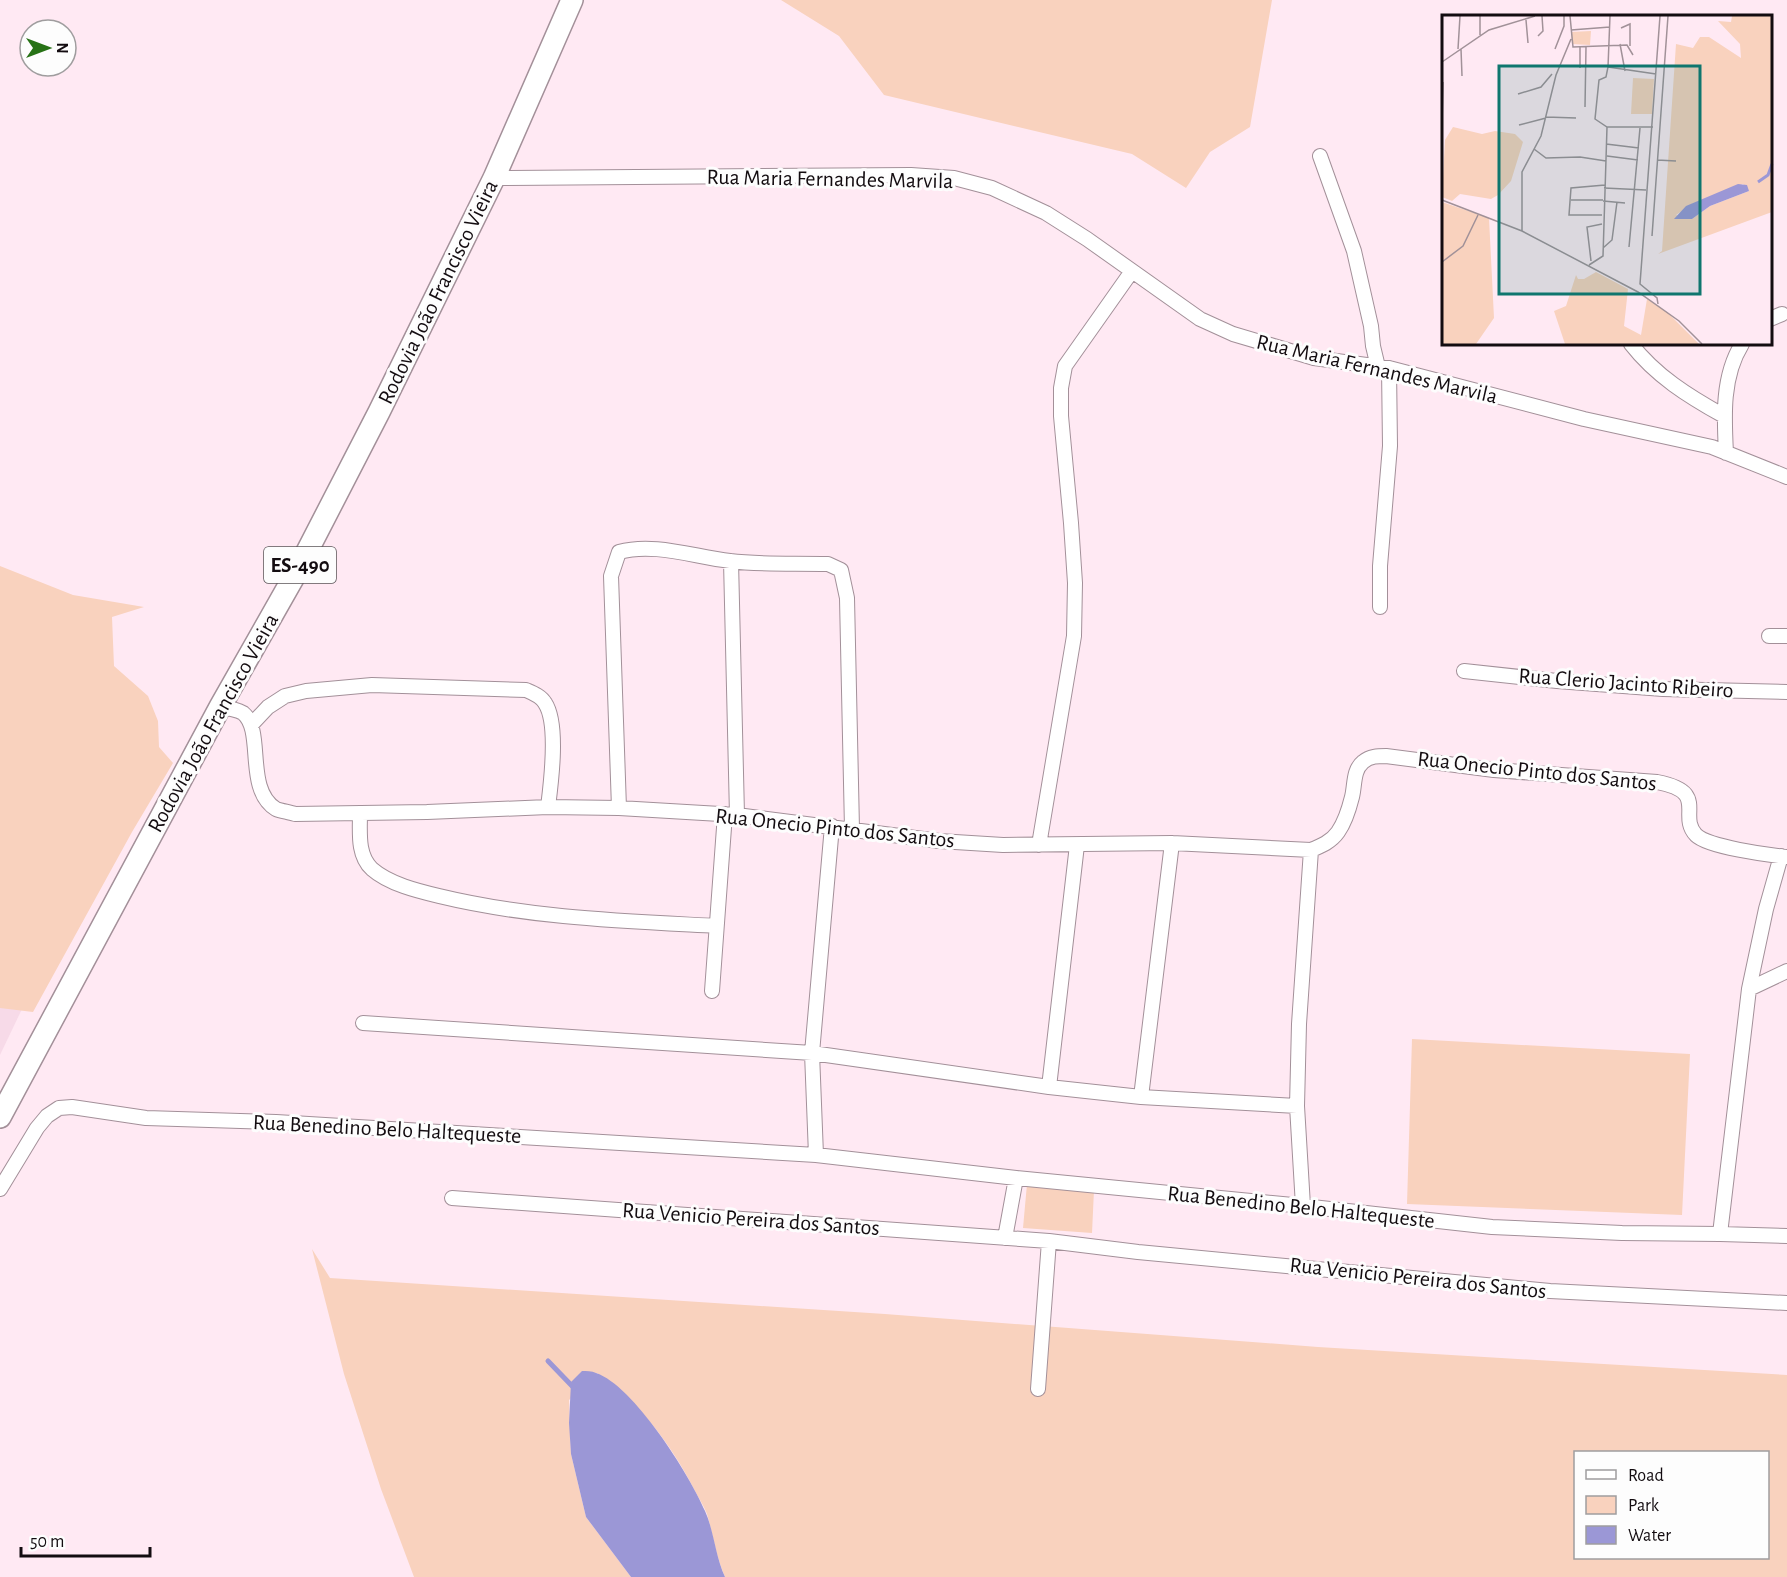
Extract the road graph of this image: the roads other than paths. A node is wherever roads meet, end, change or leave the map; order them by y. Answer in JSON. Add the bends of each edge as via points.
{"nodes":[{"id":1,"x":572,"y":0,"type":"edge"},
{"id":2,"x":1320,"y":156,"type":"dead end"},
{"id":3,"x":494,"y":178,"type":"junction"},
{"id":4,"x":1132,"y":271,"type":"junction"},
{"id":5,"x":1632,"y":345,"type":"edge"},
{"id":6,"x":1741,"y":345,"type":"edge"},
{"id":7,"x":1384,"y":368,"type":"junction"},
{"id":8,"x":1724,"y":416,"type":"junction"},
{"id":9,"x":1726,"y":453,"type":"junction"},
{"id":10,"x":1787,"y":477,"type":"edge"},
{"id":11,"x":731,"y":561,"type":"junction"},
{"id":12,"x":1380,"y":607,"type":"dead end"},
{"id":13,"x":1769,"y":636,"type":"dead end"},
{"id":14,"x":1787,"y":636,"type":"edge"},
{"id":15,"x":1464,"y":671,"type":"dead end"},
{"id":16,"x":1787,"y":692,"type":"edge"},
{"id":17,"x":220,"y":707,"type":"junction"},
{"id":18,"x":252,"y":724,"type":"junction"},
{"id":19,"x":548,"y":807,"type":"junction"},
{"id":20,"x":619,"y":808,"type":"junction"},
{"id":21,"x":360,"y":813,"type":"junction"},
{"id":22,"x":731,"y":815,"type":"junction"},
{"id":23,"x":832,"y":826,"type":"junction"},
{"id":24,"x":852,"y":829,"type":"junction"},
{"id":25,"x":1172,"y":843,"type":"junction"},
{"id":26,"x":1038,"y":845,"type":"junction"},
{"id":27,"x":1077,"y":845,"type":"junction"},
{"id":28,"x":1311,"y":850,"type":"junction"},
{"id":29,"x":1784,"y":857,"type":"edge"},
{"id":30,"x":716,"y":926,"type":"junction"},
{"id":31,"x":1787,"y":971,"type":"edge"},
{"id":32,"x":1749,"y":988,"type":"junction"},
{"id":33,"x":712,"y":991,"type":"dead end"},
{"id":34,"x":363,"y":1023,"type":"dead end"},
{"id":35,"x":812,"y":1053,"type":"junction"},
{"id":36,"x":1048,"y":1087,"type":"junction"},
{"id":37,"x":1141,"y":1097,"type":"junction"},
{"id":38,"x":1297,"y":1106,"type":"junction"},
{"id":39,"x":0,"y":1117,"type":"edge"},
{"id":40,"x":816,"y":1155,"type":"junction"},
{"id":41,"x":1016,"y":1178,"type":"junction"},
{"id":42,"x":0,"y":1189,"type":"edge"},
{"id":43,"x":452,"y":1198,"type":"dead end"},
{"id":44,"x":1303,"y":1206,"type":"junction"},
{"id":45,"x":1720,"y":1234,"type":"junction"},
{"id":46,"x":1787,"y":1236,"type":"edge"},
{"id":47,"x":1005,"y":1238,"type":"junction"},
{"id":48,"x":1049,"y":1241,"type":"junction"},
{"id":49,"x":1787,"y":1303,"type":"edge"},
{"id":50,"x":1038,"y":1389,"type":"dead end"}],
"edges":[{"from":1,"to":3,"type":"main road","name":"Rodovia João Francisco Vieira","number":"ES-490"},
{"from":2,"to":7,"type":"street","via":[[1354,251],[1373,346]]},
{"from":3,"to":4,"type":"street","name":"Rua Maria Fernandes Marvila","via":[[954,178],[992,188],[1046,213]]},
{"from":3,"to":17,"type":"main road","name":"Rodovia João Francisco Vieira","number":"ES-490","via":[[380,412]]},
{"from":4,"to":7,"type":"street","name":"Rua Maria Fernandes Marvila","via":[[1200,319],[1233,334],[1314,358]]},
{"from":4,"to":26,"type":"street","via":[[1065,366],[1061,388],[1075,583],[1074,636]]},
{"from":5,"to":8,"type":"street","via":[[1669,383]]},
{"from":6,"to":8,"type":"street","via":[[1733,359]]},
{"from":7,"to":9,"type":"street","name":"Rua Maria Fernandes Marvila"},
{"from":7,"to":12,"type":"street","via":[[1390,446]]},
{"from":8,"to":9,"type":"street"},
{"from":9,"to":10,"type":"street","name":"Rua Maria Fernandes Marvila"},
{"from":11,"to":20,"type":"street","via":[[646,548],[619,552],[614,562],[611,576]]},
{"from":11,"to":22,"type":"street"},
{"from":11,"to":24,"type":"street","via":[[828,564],[840,570],[847,598]]},
{"from":13,"to":14,"type":"street"},
{"from":15,"to":16,"type":"street","name":"Rua Clerio Jacinto Ribeiro","via":[[1663,689]]},
{"from":17,"to":18,"type":"street","via":[[234,709]]},
{"from":17,"to":39,"type":"main road","name":"Rodovia João Francisco Vieira","number":"ES-490"},
{"from":18,"to":19,"type":"street","via":[[285,696],[306,691],[372,685],[526,690],[546,704],[551,718],[552,778]]},
{"from":18,"to":21,"type":"street","name":"Rua Onecio Pinto dos Santos","via":[[255,762],[266,800],[277,809],[295,814]]},
{"from":19,"to":20,"type":"street","name":"Rua Onecio Pinto dos Santos"},
{"from":19,"to":21,"type":"street","name":"Rua Onecio Pinto dos Santos"},
{"from":20,"to":22,"type":"street","name":"Rua Onecio Pinto dos Santos"},
{"from":21,"to":30,"type":"street","via":[[360,846],[371,868],[417,890],[482,906],[547,915]]},
{"from":22,"to":23,"type":"street","name":"Rua Onecio Pinto dos Santos"},
{"from":22,"to":30,"type":"street"},
{"from":23,"to":24,"type":"street","name":"Rua Onecio Pinto dos Santos"},
{"from":23,"to":35,"type":"street"},
{"from":24,"to":26,"type":"street","name":"Rua Onecio Pinto dos Santos","via":[[939,841]]},
{"from":25,"to":27,"type":"street","name":"Rua Onecio Pinto dos Santos"},
{"from":25,"to":28,"type":"street","name":"Rua Onecio Pinto dos Santos"},
{"from":25,"to":37,"type":"street"},
{"from":26,"to":27,"type":"street","name":"Rua Onecio Pinto dos Santos"},
{"from":27,"to":36,"type":"street"},
{"from":28,"to":29,"type":"street","name":"Rua Onecio Pinto dos Santos","via":[[1338,833],[1362,762],[1386,756],[1494,770],[1673,785],[1687,797],[1693,831],[1698,838]]},
{"from":28,"to":38,"type":"street"},
{"from":29,"to":32,"type":"street","name":"Rua Onecio Pinto dos Santos","via":[[1766,909]]},
{"from":30,"to":33,"type":"street"},
{"from":31,"to":32,"type":"street"},
{"from":32,"to":45,"type":"street","name":"Rua Onecio Pinto dos Santos"},
{"from":34,"to":35,"type":"street"},
{"from":35,"to":36,"type":"street"},
{"from":35,"to":40,"type":"street"},
{"from":36,"to":37,"type":"street"},
{"from":37,"to":38,"type":"street"},
{"from":38,"to":44,"type":"street"},
{"from":40,"to":41,"type":"street","name":"Rua Benedino Belo Haltequeste"},
{"from":40,"to":42,"type":"street","name":"Rua Benedino Belo Haltequeste","via":[[321,1124],[146,1119],[72,1107],[59,1108],[47,1116]]},
{"from":41,"to":44,"type":"street","name":"Rua Benedino Belo Haltequeste"},
{"from":41,"to":47,"type":"street"},
{"from":43,"to":47,"type":"street","name":"Rua Venicio Pereira dos Santos"},
{"from":44,"to":45,"type":"street","name":"Rua Benedino Belo Haltequeste","via":[[1492,1227]]},
{"from":45,"to":46,"type":"street","name":"Rua Benedino Belo Haltequeste"},
{"from":47,"to":48,"type":"street","name":"Rua Venicio Pereira dos Santos"},
{"from":48,"to":49,"type":"street","name":"Rua Venicio Pereira dos Santos","via":[[1550,1292]]},
{"from":48,"to":50,"type":"street"}]}
